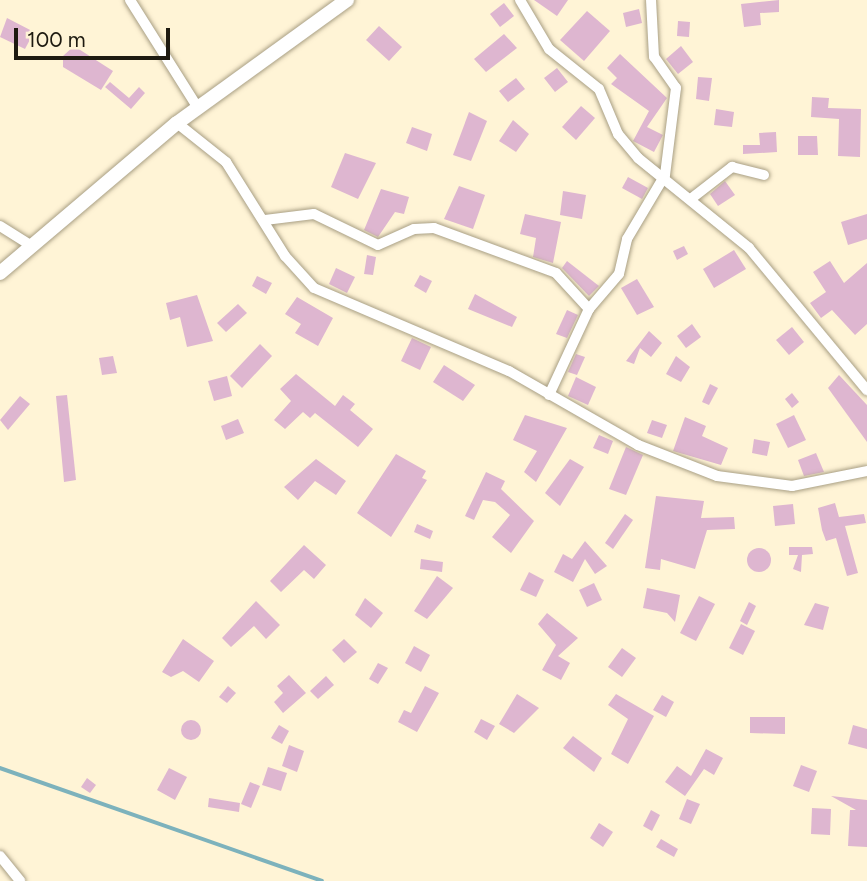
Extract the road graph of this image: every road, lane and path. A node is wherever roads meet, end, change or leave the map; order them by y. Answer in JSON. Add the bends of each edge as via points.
{"nodes":[{"id":1,"x":130,"y":0,"type":"edge"},
{"id":2,"x":347,"y":0,"type":"edge"},
{"id":3,"x":520,"y":0,"type":"edge"},
{"id":4,"x":651,"y":0,"type":"edge"},
{"id":5,"x":198,"y":108,"type":"junction"},
{"id":6,"x":177,"y":123,"type":"junction"},
{"id":7,"x":665,"y":175,"type":"junction"},
{"id":8,"x":764,"y":175,"type":"dead end"},
{"id":9,"x":692,"y":198,"type":"junction"},
{"id":10,"x":265,"y":220,"type":"junction"},
{"id":11,"x":0,"y":226,"type":"edge"},
{"id":12,"x":32,"y":246,"type":"junction"},
{"id":13,"x":0,"y":273,"type":"edge"},
{"id":14,"x":589,"y":309,"type":"junction"},
{"id":15,"x":867,"y":390,"type":"edge"},
{"id":16,"x":549,"y":395,"type":"junction"},
{"id":17,"x":867,"y":471,"type":"edge"},
{"id":18,"x":0,"y":856,"type":"edge"},
{"id":19,"x":20,"y":881,"type":"edge"}],
"edges":[{"from":1,"to":5,"type":"street"},
{"from":2,"to":5,"type":"main road"},
{"from":3,"to":7,"type":"street","via":[[542,40],[599,89],[618,134],[638,158]]},
{"from":4,"to":7,"type":"street","via":[[654,57],[676,88]]},
{"from":5,"to":6,"type":"main road"},
{"from":6,"to":10,"type":"street","via":[[226,162]]},
{"from":6,"to":12,"type":"main road"},
{"from":7,"to":9,"type":"street"},
{"from":7,"to":14,"type":"street","via":[[627,239],[619,274]]},
{"from":8,"to":9,"type":"street","via":[[732,167]]},
{"from":9,"to":15,"type":"street","via":[[749,248]]},
{"from":10,"to":14,"type":"street","via":[[314,214],[378,245],[414,229],[435,228],[556,273]]},
{"from":10,"to":16,"type":"street","via":[[285,256],[314,288],[498,365]]},
{"from":11,"to":12,"type":"street"},
{"from":12,"to":13,"type":"main road"},
{"from":14,"to":16,"type":"street"},
{"from":16,"to":17,"type":"street","via":[[638,445],[717,476],[792,486]]},
{"from":18,"to":19,"type":"street"}]}
